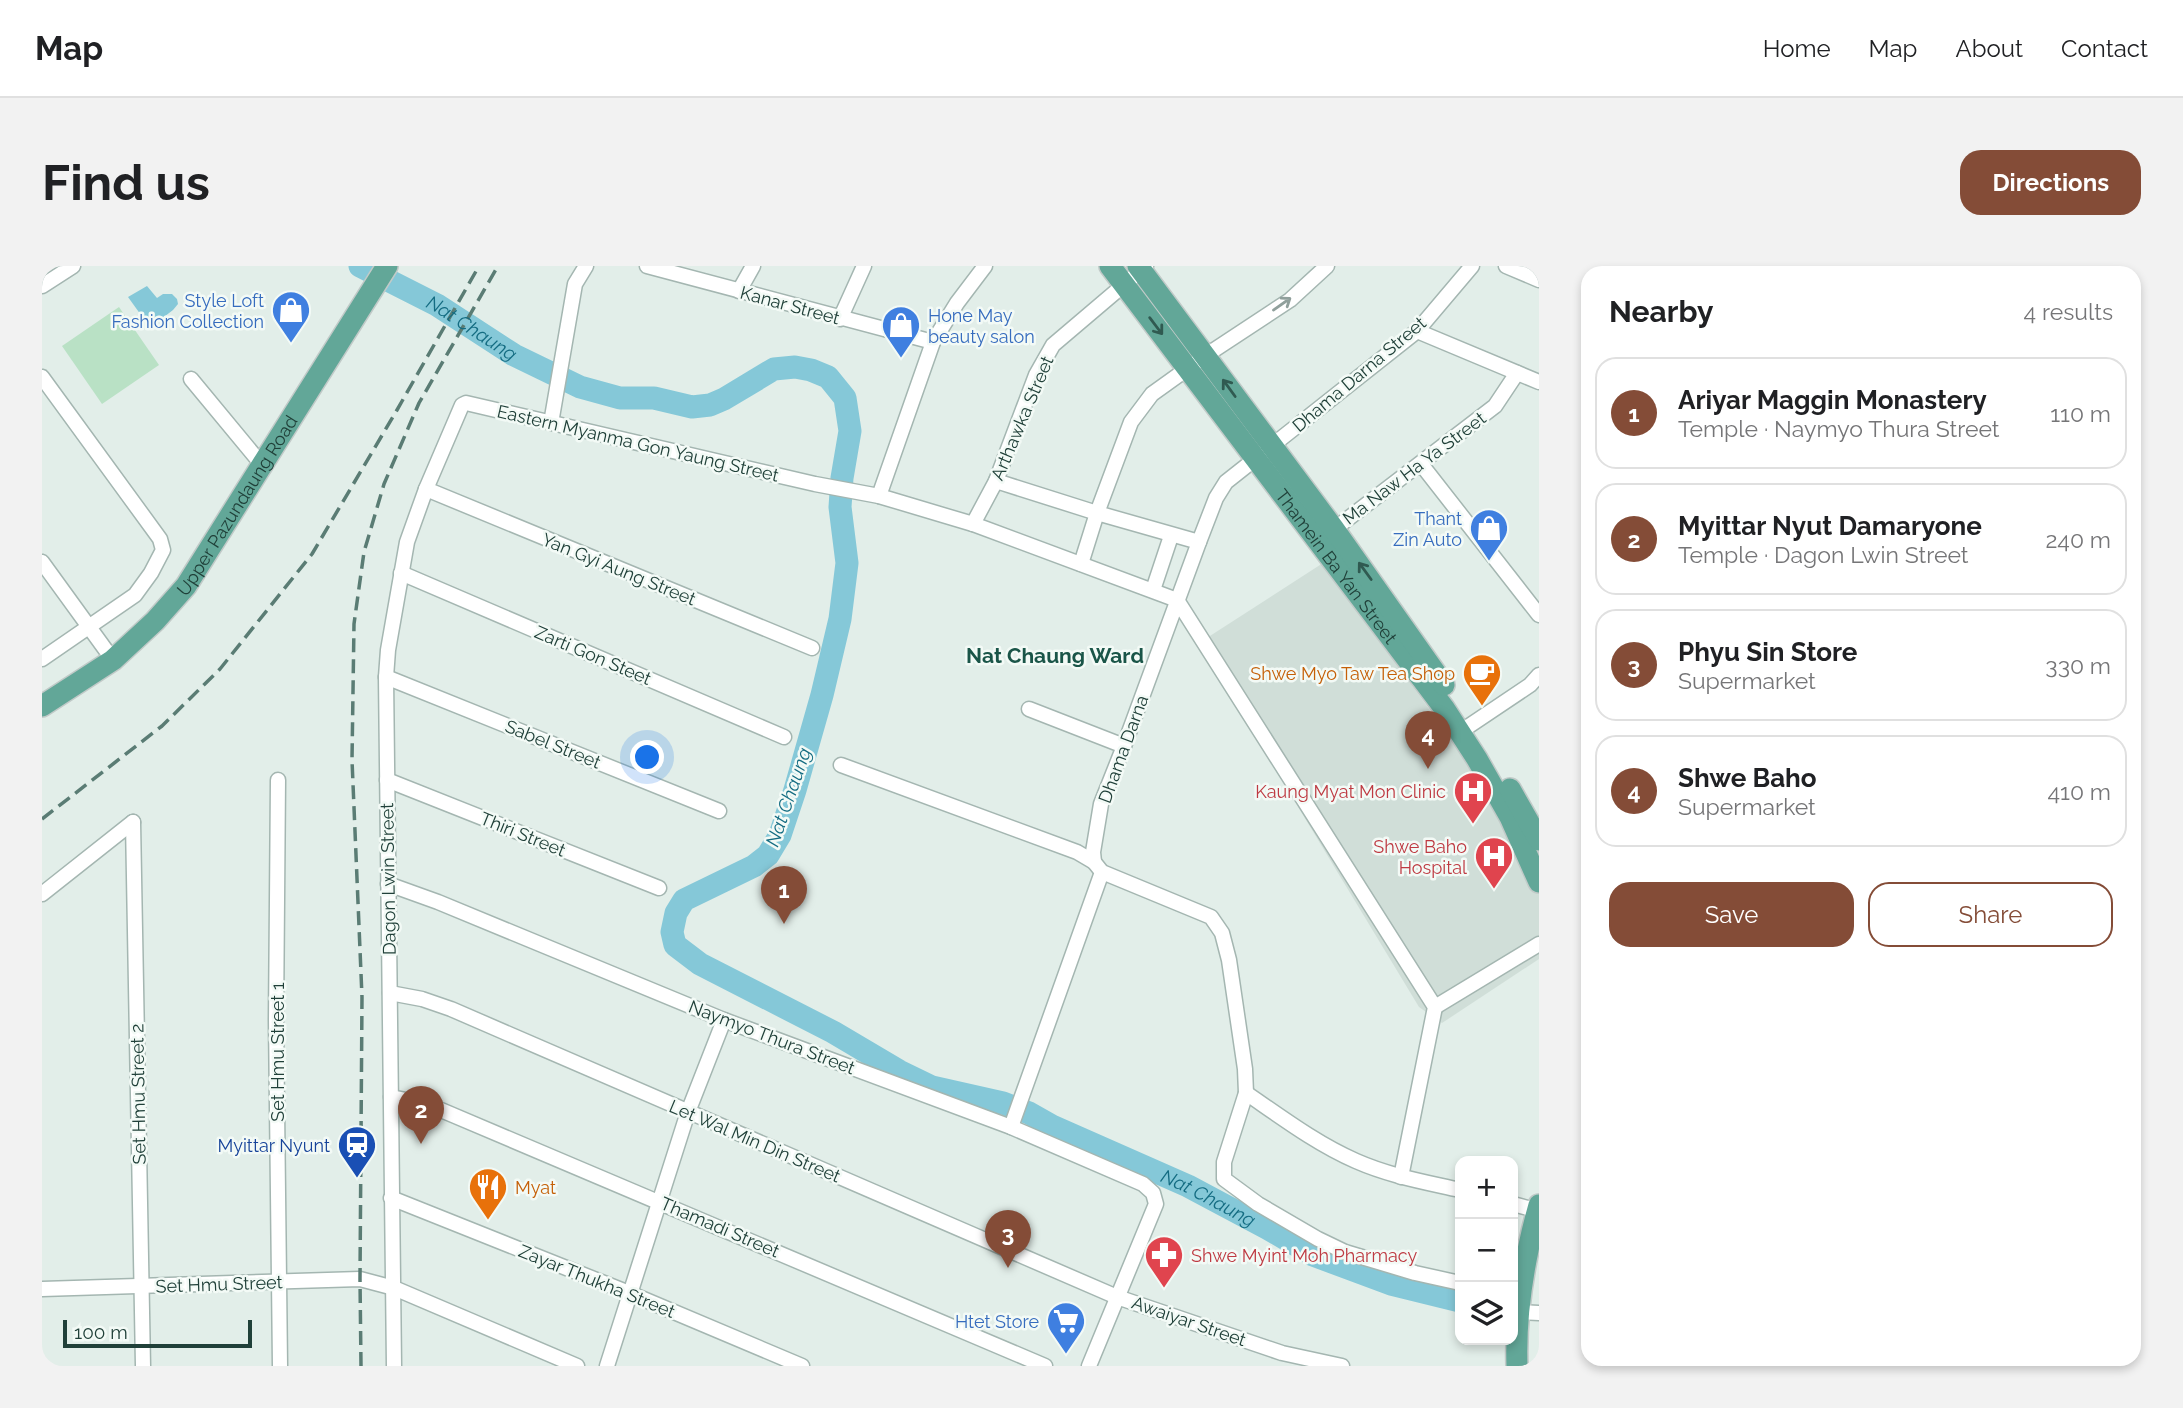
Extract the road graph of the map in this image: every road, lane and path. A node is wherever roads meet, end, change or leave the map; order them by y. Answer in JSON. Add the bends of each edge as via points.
{"nodes":[{"id":1,"x":73,"y":266,"type":"edge"},
{"id":2,"x":387,"y":266,"type":"edge"},
{"id":3,"x":586,"y":266,"type":"edge"},
{"id":4,"x":647,"y":266,"type":"edge"},
{"id":5,"x":753,"y":266,"type":"edge"},
{"id":6,"x":864,"y":266,"type":"edge"},
{"id":7,"x":985,"y":266,"type":"edge"},
{"id":8,"x":1110,"y":266,"type":"edge"},
{"id":9,"x":1327,"y":266,"type":"edge"},
{"id":10,"x":1472,"y":266,"type":"edge"},
{"id":11,"x":1506,"y":266,"type":"edge"},
{"id":12,"x":1142,"y":267,"type":"edge"},
{"id":13,"x":1539,"y":280,"type":"edge"},
{"id":14,"x":1124,"y":283,"type":"junction"},
{"id":15,"x":42,"y":286,"type":"edge"},
{"id":16,"x":739,"y":291,"type":"junction"},
{"id":17,"x":839,"y":319,"type":"junction"},
{"id":18,"x":1417,"y":331,"type":"junction"},
{"id":19,"x":933,"y":342,"type":"junction"},
{"id":20,"x":1197,"y":362,"type":"junction"},
{"id":21,"x":1517,"y":373,"type":"junction"},
{"id":22,"x":42,"y":377,"type":"edge"},
{"id":23,"x":191,"y":379,"type":"dead end"},
{"id":24,"x":1539,"y":382,"type":"edge"},
{"id":25,"x":462,"y":405,"type":"joint"},
{"id":26,"x":551,"y":423,"type":"junction"},
{"id":27,"x":1264,"y":453,"type":"junction"},
{"id":28,"x":1421,"y":464,"type":"junction"},
{"id":29,"x":263,"y":466,"type":"junction"},
{"id":30,"x":996,"y":481,"type":"junction"},
{"id":31,"x":426,"y":489,"type":"junction"},
{"id":32,"x":879,"y":496,"type":"junction"},
{"id":33,"x":1097,"y":513,"type":"junction"},
{"id":34,"x":973,"y":524,"type":"junction"},
{"id":35,"x":1326,"y":535,"type":"junction"},
{"id":36,"x":1171,"y":536,"type":"junction"},
{"id":37,"x":1199,"y":542,"type":"junction"},
{"id":38,"x":42,"y":562,"type":"edge"},
{"id":39,"x":1080,"y":564,"type":"junction"},
{"id":40,"x":401,"y":573,"type":"junction"},
{"id":41,"x":1153,"y":590,"type":"junction"},
{"id":42,"x":1177,"y":600,"type":"junction"},
{"id":43,"x":1539,"y":615,"type":"edge"},
{"id":44,"x":88,"y":627,"type":"junction"},
{"id":45,"x":812,"y":648,"type":"dead end"},
{"id":46,"x":42,"y":659,"type":"edge"},
{"id":47,"x":113,"y":660,"type":"junction"},
{"id":48,"x":1539,"y":675,"type":"edge"},
{"id":49,"x":386,"y":677,"type":"junction"},
{"id":50,"x":42,"y":706,"type":"edge"},
{"id":51,"x":1029,"y":709,"type":"dead end"},
{"id":52,"x":1466,"y":729,"type":"junction"},
{"id":53,"x":784,"y":737,"type":"dead end"},
{"id":54,"x":1124,"y":746,"type":"junction"},
{"id":55,"x":841,"y":765,"type":"dead end"},
{"id":56,"x":278,"y":780,"type":"dead end"},
{"id":57,"x":387,"y":780,"type":"junction"},
{"id":58,"x":719,"y":811,"type":"dead end"},
{"id":59,"x":1538,"y":836,"type":"edge"},
{"id":60,"x":1098,"y":867,"type":"junction"},
{"id":61,"x":1539,"y":882,"type":"edge"},
{"id":62,"x":388,"y":884,"type":"junction"},
{"id":63,"x":659,"y":888,"type":"dead end"},
{"id":64,"x":42,"y":894,"type":"edge"},
{"id":65,"x":1539,"y":944,"type":"edge"},
{"id":66,"x":390,"y":993,"type":"junction"},
{"id":67,"x":1434,"y":1007,"type":"junction"},
{"id":68,"x":724,"y":1020,"type":"junction"},
{"id":69,"x":1246,"y":1093,"type":"junction"},
{"id":70,"x":391,"y":1097,"type":"junction"},
{"id":71,"x":688,"y":1112,"type":"junction"},
{"id":72,"x":1013,"y":1123,"type":"junction"},
{"id":73,"x":1401,"y":1177,"type":"junction"},
{"id":74,"x":1455,"y":1189,"type":"edge"},
{"id":75,"x":391,"y":1198,"type":"junction"},
{"id":76,"x":659,"y":1200,"type":"junction"},
{"id":77,"x":1518,"y":1205,"type":"edge"},
{"id":78,"x":1538,"y":1209,"type":"edge"},
{"id":79,"x":1539,"y":1246,"type":"edge"},
{"id":80,"x":279,"y":1282,"type":"junction"},
{"id":81,"x":1456,"y":1282,"type":"edge"},
{"id":82,"x":142,"y":1287,"type":"junction"},
{"id":83,"x":394,"y":1288,"type":"junction"},
{"id":84,"x":42,"y":1289,"type":"edge"},
{"id":85,"x":629,"y":1293,"type":"junction"},
{"id":86,"x":1117,"y":1297,"type":"junction"},
{"id":87,"x":1524,"y":1302,"type":"edge"},
{"id":88,"x":1281,"y":1360,"type":"edge"},
{"id":89,"x":142,"y":1366,"type":"edge"},
{"id":90,"x":280,"y":1366,"type":"edge"},
{"id":91,"x":394,"y":1366,"type":"edge"},
{"id":92,"x":577,"y":1366,"type":"edge"},
{"id":93,"x":607,"y":1366,"type":"edge"},
{"id":94,"x":802,"y":1366,"type":"edge"},
{"id":95,"x":1045,"y":1366,"type":"edge"},
{"id":96,"x":1089,"y":1366,"type":"edge"},
{"id":97,"x":1342,"y":1366,"type":"edge"},
{"id":98,"x":1517,"y":1366,"type":"edge"},
{"id":99,"x":1526,"y":1366,"type":"edge"}],
"edges":[{"from":1,"to":15,"type":"street"},
{"from":2,"to":29,"type":"main road","name":"Upper Pazundaung Road"},
{"from":3,"to":26,"type":"street","via":[[575,284]]},
{"from":4,"to":16,"type":"street","name":"Kanar Street"},
{"from":5,"to":16,"type":"street"},
{"from":6,"to":17,"type":"street"},
{"from":7,"to":19,"type":"street"},
{"from":8,"to":14,"type":"main road","name":"Thamein Ba Yan Street"},
{"from":20,"to":9,"type":"street","one_way":true,"via":[[1290,300]]},
{"from":10,"to":18,"type":"street","name":"Dhama Darna Street"},
{"from":11,"to":13,"type":"street"},
{"from":12,"to":14,"type":"street","name":"Arthawka Street"},
{"from":12,"to":20,"type":"main road","name":"Thamein Ba Yan Street"},
{"from":14,"to":20,"type":"main road","name":"Thamein Ba Yan Street","one_way":true},
{"from":14,"to":30,"type":"street","name":"Arthawka Street","via":[[1053,345],[1036,375]]},
{"from":16,"to":17,"type":"street","name":"Kanar Street"},
{"from":17,"to":19,"type":"street","name":"Kanar Street"},
{"from":18,"to":21,"type":"street"},
{"from":18,"to":27,"type":"street","name":"Dhama Darna Street"},
{"from":19,"to":32,"type":"street"},
{"from":20,"to":27,"type":"main road","name":"Thamein Ba Yan Street"},
{"from":20,"to":33,"type":"street","via":[[1152,394],[1131,422]]},
{"from":21,"to":24,"type":"street"},
{"from":21,"to":28,"type":"street","name":"Ma Naw Ha Ya Street","via":[[1495,406]]},
{"from":22,"to":44,"type":"street","via":[[160,539],[163,550],[135,595]]},
{"from":23,"to":29,"type":"street"},
{"from":25,"to":26,"type":"street","name":"Eastern Myanma Gon Yaung Street"},
{"from":25,"to":31,"type":"street","name":"Dagon Lwin Street"},
{"from":26,"to":32,"type":"street","name":"Eastern Myanma Gon Yaung Street"},
{"from":27,"to":35,"type":"main road","name":"Thamein Ba Yan Street"},
{"from":27,"to":37,"type":"street","name":"Dhama Darna Street","via":[[1226,482]]},
{"from":28,"to":35,"type":"street","name":"Ma Naw Ha Ya Street"},
{"from":28,"to":43,"type":"street"},
{"from":29,"to":47,"type":"main road","name":"Upper Pazundaung Road","via":[[186,586]]},
{"from":30,"to":33,"type":"street"},
{"from":30,"to":34,"type":"street","name":"Arthawka Street"},
{"from":31,"to":40,"type":"street","name":"Dagon Lwin Street"},
{"from":31,"to":45,"type":"street","name":"Yan Gyi Aung Street"},
{"from":32,"to":34,"type":"street","name":"Eastern Myanma Gon Yaung Street"},
{"from":33,"to":36,"type":"street"},
{"from":33,"to":39,"type":"street"},
{"from":34,"to":39,"type":"street","name":"Eastern Myanma Gon Yaung Street"},
{"from":35,"to":52,"type":"main road","name":"Thamein Ba Yan Street"},
{"from":36,"to":37,"type":"street"},
{"from":36,"to":41,"type":"street"},
{"from":37,"to":42,"type":"street","name":"Dhama Darna Street"},
{"from":38,"to":44,"type":"street"},
{"from":39,"to":41,"type":"street","name":"Eastern Myanma Gon Yaung Street"},
{"from":40,"to":49,"type":"street","name":"Dagon Lwin Street"},
{"from":40,"to":53,"type":"street","name":"Zarti Gon Steet"},
{"from":41,"to":42,"type":"street","name":"Eastern Myanma Gon Yaung Street"},
{"from":42,"to":54,"type":"street","name":"Dhama Darna"},
{"from":42,"to":67,"type":"street"},
{"from":44,"to":46,"type":"street"},
{"from":44,"to":47,"type":"street"},
{"from":47,"to":50,"type":"main road","name":"Upper Pazundaung Road"},
{"from":48,"to":52,"type":"street"},
{"from":49,"to":57,"type":"street","name":"Dagon Lwin Street"},
{"from":49,"to":58,"type":"street","name":"Sabel Street"},
{"from":51,"to":54,"type":"street"},
{"from":52,"to":59,"type":"main road","name":"Thamein Ba Yan Street"},
{"from":52,"to":61,"type":"main road","name":"Thamein Ba Yan Street"},
{"from":54,"to":60,"type":"street","name":"Dhama Darna","via":[[1101,804],[1093,852]]},
{"from":55,"to":60,"type":"street","via":[[1077,852]]},
{"from":56,"to":80,"type":"street","name":"Set Hmu Street 1"},
{"from":57,"to":62,"type":"street","name":"Dagon Lwin Street"},
{"from":57,"to":63,"type":"street","name":"Thiri Street"},
{"from":60,"to":69,"type":"street","via":[[1199,911],[1222,933]]},
{"from":60,"to":72,"type":"street","name":"Dhama Darna"},
{"from":62,"to":66,"type":"street","name":"Dagon Lwin Street"},
{"from":62,"to":68,"type":"street","name":"Naymyo Thura Street"},
{"from":64,"to":82,"type":"street","name":"Set Hmu Street 2","via":[[133,822]]},
{"from":65,"to":67,"type":"street"},
{"from":66,"to":70,"type":"street","name":"Dagon Lwin Street"},
{"from":66,"to":71,"type":"street","name":"Let Wal Min Din Street","via":[[450,1009]]},
{"from":67,"to":73,"type":"street"},
{"from":68,"to":71,"type":"street"},
{"from":68,"to":72,"type":"street","name":"Naymyo Thura Street"},
{"from":69,"to":73,"type":"street","via":[[1354,1160]]},
{"from":69,"to":81,"type":"street","via":[[1224,1162],[1228,1182],[1345,1252]]},
{"from":70,"to":75,"type":"street","name":"Dagon Lwin Street"},
{"from":70,"to":76,"type":"street","name":"Thamadi Street","via":[[441,1110]]},
{"from":71,"to":76,"type":"street"},
{"from":71,"to":86,"type":"street","name":"Let Wal Min Din Street"},
{"from":72,"to":86,"type":"street","name":"Naymyo Thura Street","via":[[1143,1184],[1153,1193],[1156,1204]]},
{"from":73,"to":74,"type":"street"},
{"from":75,"to":83,"type":"street","name":"Dagon Lwin Street"},
{"from":75,"to":85,"type":"street","name":"Zayar Thukha Street"},
{"from":76,"to":85,"type":"street"},
{"from":76,"to":95,"type":"street","name":"Thamadi Street"},
{"from":77,"to":78,"type":"street"},
{"from":78,"to":87,"type":"main road"},
{"from":79,"to":87,"type":"main road"},
{"from":80,"to":82,"type":"street","name":"Set Hmu Street"},
{"from":80,"to":83,"type":"street","name":"Set Hmu Street","via":[[360,1279]]},
{"from":80,"to":90,"type":"street","name":"Set Hmu Street 1"},
{"from":82,"to":84,"type":"street","name":"Set Hmu Street"},
{"from":82,"to":89,"type":"street","name":"Set Hmu Street 2"},
{"from":83,"to":91,"type":"street","name":"Dagon Lwin Street"},
{"from":83,"to":92,"type":"street","name":"Set Hmu Street"},
{"from":85,"to":93,"type":"street"},
{"from":85,"to":94,"type":"street","name":"Zayar Thukha Street"},
{"from":86,"to":88,"type":"street","name":"Awaiyar Street"},
{"from":86,"to":96,"type":"street"},
{"from":87,"to":98,"type":"main road"},
{"from":87,"to":99,"type":"main road"},
{"from":88,"to":97,"type":"street","name":"Awaiyar Street"}]}
